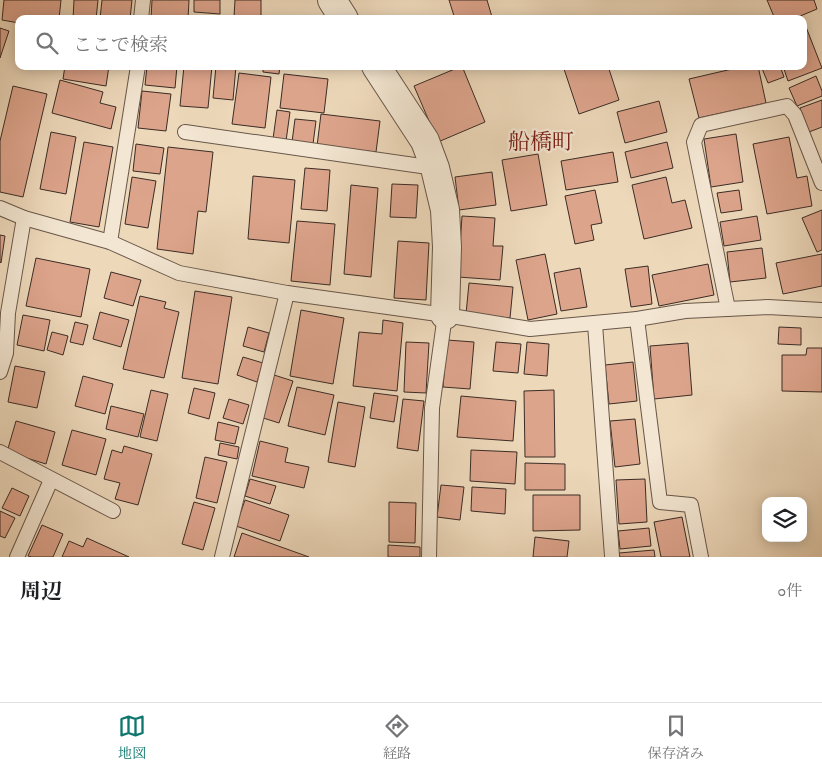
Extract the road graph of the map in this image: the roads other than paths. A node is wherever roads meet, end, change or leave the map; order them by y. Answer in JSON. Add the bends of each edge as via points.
{"nodes":[{"id":1,"x":143,"y":0,"type":"edge"},
{"id":2,"x":332,"y":0,"type":"edge"},
{"id":3,"x":142,"y":15,"type":"edge"},
{"id":4,"x":341,"y":15,"type":"edge"},
{"id":5,"x":137,"y":70,"type":"edge"},
{"id":6,"x":379,"y":70,"type":"edge"},
{"id":7,"x":185,"y":132,"type":"dead end"},
{"id":8,"x":435,"y":168,"type":"junction"},
{"id":9,"x":822,"y":183,"type":"edge"},
{"id":10,"x":0,"y":208,"type":"edge"},
{"id":11,"x":24,"y":218,"type":"junction"},
{"id":12,"x":110,"y":242,"type":"junction"},
{"id":13,"x":287,"y":293,"type":"junction"},
{"id":14,"x":728,"y":309,"type":"junction"},
{"id":15,"x":822,"y":310,"type":"edge"},
{"id":16,"x":445,"y":315,"type":"junction"},
{"id":17,"x":637,"y":319,"type":"junction"},
{"id":18,"x":595,"y":324,"type":"junction"},
{"id":19,"x":0,"y":372,"type":"edge"},
{"id":20,"x":0,"y":452,"type":"edge"},
{"id":21,"x":52,"y":480,"type":"junction"},
{"id":22,"x":113,"y":512,"type":"dead end"},
{"id":23,"x":612,"y":556,"type":"edge"},
{"id":24,"x":16,"y":557,"type":"edge"},
{"id":25,"x":222,"y":557,"type":"edge"},
{"id":26,"x":429,"y":557,"type":"edge"},
{"id":27,"x":701,"y":557,"type":"edge"}],
"edges":[{"from":1,"to":3,"type":"lane"},
{"from":2,"to":4,"type":"street"},
{"from":5,"to":12,"type":"lane"},
{"from":6,"to":8,"type":"street","via":[[425,141]]},
{"from":7,"to":8,"type":"lane"},
{"from":8,"to":16,"type":"street","via":[[445,210]]},
{"from":9,"to":14,"type":"lane","via":[[795,115],[787,106],[702,125],[694,142]]},
{"from":10,"to":11,"type":"lane"},
{"from":11,"to":12,"type":"lane"},
{"from":11,"to":19,"type":"lane","via":[[8,313],[6,353]]},
{"from":12,"to":13,"type":"lane","via":[[179,273]]},
{"from":13,"to":16,"type":"lane"},
{"from":13,"to":25,"type":"lane"},
{"from":14,"to":15,"type":"lane"},
{"from":14,"to":17,"type":"lane"},
{"from":16,"to":18,"type":"lane","via":[[530,329]]},
{"from":16,"to":26,"type":"lane","via":[[432,408]]},
{"from":17,"to":18,"type":"lane"},
{"from":17,"to":27,"type":"lane","via":[[660,502],[691,505]]},
{"from":18,"to":23,"type":"lane"},
{"from":20,"to":21,"type":"lane"},
{"from":21,"to":22,"type":"lane"},
{"from":21,"to":24,"type":"lane"}]}
